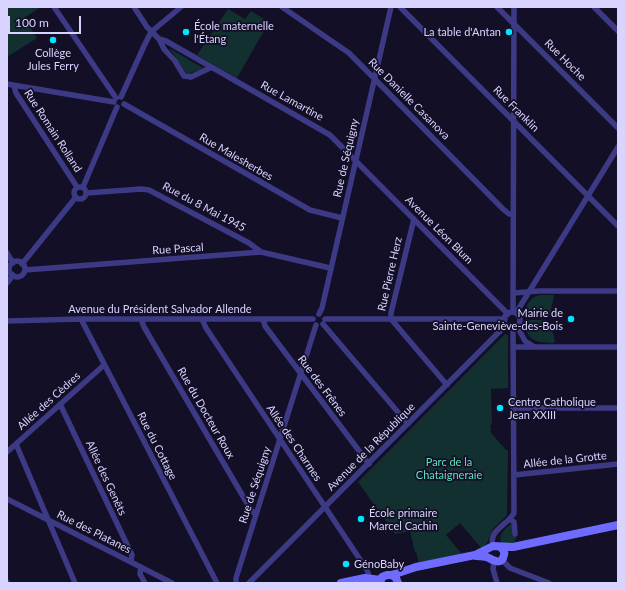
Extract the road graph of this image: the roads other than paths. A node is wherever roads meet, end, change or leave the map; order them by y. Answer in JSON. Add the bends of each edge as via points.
{"nodes":[{"id":1,"x":54,"y":7,"type":"edge"},
{"id":2,"x":134,"y":7,"type":"edge"},
{"id":3,"x":181,"y":7,"type":"edge"},
{"id":4,"x":282,"y":7,"type":"edge"},
{"id":5,"x":391,"y":7,"type":"edge"},
{"id":6,"x":400,"y":7,"type":"edge"},
{"id":7,"x":497,"y":7,"type":"edge"},
{"id":8,"x":514,"y":7,"type":"edge"},
{"id":9,"x":594,"y":7,"type":"edge"},
{"id":10,"x":514,"y":23,"type":"junction"},
{"id":11,"x":618,"y":31,"type":"edge"},
{"id":12,"x":151,"y":32,"type":"junction"},
{"id":13,"x":159,"y":39,"type":"junction"},
{"id":14,"x":212,"y":67,"type":"junction"},
{"id":15,"x":374,"y":78,"type":"junction"},
{"id":16,"x":7,"y":84,"type":"edge"},
{"id":17,"x":14,"y":86,"type":"junction"},
{"id":18,"x":117,"y":101,"type":"junction"},
{"id":19,"x":513,"y":121,"type":"junction"},
{"id":20,"x":618,"y":128,"type":"edge"},
{"id":21,"x":618,"y":147,"type":"edge"},
{"id":22,"x":356,"y":160,"type":"junction"},
{"id":23,"x":80,"y":187,"type":"junction"},
{"id":24,"x":86,"y":193,"type":"junction"},
{"id":25,"x":588,"y":196,"type":"junction"},
{"id":26,"x":76,"y":197,"type":"junction"},
{"id":27,"x":513,"y":214,"type":"junction"},
{"id":28,"x":342,"y":218,"type":"junction"},
{"id":29,"x":414,"y":219,"type":"junction"},
{"id":30,"x":618,"y":226,"type":"edge"},
{"id":31,"x":261,"y":252,"type":"junction"},
{"id":32,"x":7,"y":253,"type":"edge"},
{"id":33,"x":22,"y":264,"type":"junction"},
{"id":34,"x":10,"y":266,"type":"edge"},
{"id":35,"x":330,"y":268,"type":"junction"},
{"id":36,"x":25,"y":270,"type":"junction"},
{"id":37,"x":12,"y":276,"type":"junction"},
{"id":38,"x":7,"y":283,"type":"edge"},
{"id":39,"x":618,"y":291,"type":"edge"},
{"id":40,"x":529,"y":292,"type":"junction"},
{"id":41,"x":514,"y":293,"type":"junction"},
{"id":42,"x":510,"y":314,"type":"junction"},
{"id":43,"x":80,"y":319,"type":"junction"},
{"id":44,"x":141,"y":319,"type":"junction"},
{"id":45,"x":202,"y":319,"type":"junction"},
{"id":46,"x":263,"y":319,"type":"junction"},
{"id":47,"x":391,"y":319,"type":"junction"},
{"id":48,"x":7,"y":321,"type":"edge"},
{"id":49,"x":319,"y":322,"type":"junction"},
{"id":50,"x":506,"y":325,"type":"junction"},
{"id":51,"x":515,"y":327,"type":"junction"},
{"id":52,"x":513,"y":347,"type":"junction"},
{"id":53,"x":536,"y":347,"type":"junction"},
{"id":54,"x":618,"y":347,"type":"edge"},
{"id":55,"x":104,"y":365,"type":"junction"},
{"id":56,"x":301,"y":375,"type":"junction"},
{"id":57,"x":447,"y":386,"type":"junction"},
{"id":58,"x":60,"y":404,"type":"junction"},
{"id":59,"x":513,"y":408,"type":"junction"},
{"id":60,"x":618,"y":408,"type":"edge"},
{"id":61,"x":408,"y":424,"type":"junction"},
{"id":62,"x":280,"y":441,"type":"junction"},
{"id":63,"x":16,"y":444,"type":"junction"},
{"id":64,"x":7,"y":452,"type":"edge"},
{"id":65,"x":368,"y":464,"type":"junction"},
{"id":66,"x":618,"y":464,"type":"edge"},
{"id":67,"x":514,"y":475,"type":"junction"},
{"id":68,"x":7,"y":499,"type":"edge"},
{"id":69,"x":325,"y":508,"type":"junction"},
{"id":70,"x":256,"y":515,"type":"junction"},
{"id":71,"x":49,"y":520,"type":"junction"},
{"id":72,"x":510,"y":520,"type":"junction"},
{"id":73,"x":618,"y":525,"type":"edge"},
{"id":74,"x":515,"y":534,"type":"dead end"},
{"id":75,"x":496,"y":554,"type":"junction"},
{"id":76,"x":131,"y":561,"type":"junction"},
{"id":77,"x":141,"y":567,"type":"junction"},
{"id":78,"x":396,"y":579,"type":"edge"},
{"id":79,"x":370,"y":581,"type":"edge"},
{"id":80,"x":381,"y":581,"type":"edge"},
{"id":81,"x":75,"y":583,"type":"edge"},
{"id":82,"x":144,"y":583,"type":"edge"},
{"id":83,"x":172,"y":583,"type":"edge"},
{"id":84,"x":217,"y":583,"type":"edge"},
{"id":85,"x":236,"y":583,"type":"edge"},
{"id":86,"x":249,"y":583,"type":"edge"},
{"id":87,"x":341,"y":583,"type":"edge"},
{"id":88,"x":361,"y":583,"type":"edge"},
{"id":89,"x":497,"y":583,"type":"edge"},
{"id":90,"x":549,"y":583,"type":"edge"}],
"edges":[{"from":1,"to":18,"type":"street"},
{"from":2,"to":12,"type":"street","name":"Rue Lamartine"},
{"from":3,"to":12,"type":"street"},
{"from":4,"to":15,"type":"street","name":"Rue Danielle Casanova","via":[[346,50]]},
{"from":5,"to":15,"type":"street","name":"Rue de Séquigny"},
{"from":6,"to":19,"type":"street","name":"Rue Franklin"},
{"from":7,"to":10,"type":"street","name":"Rue Hoche"},
{"from":8,"to":10,"type":"street"},
{"from":9,"to":11,"type":"street"},
{"from":10,"to":19,"type":"street"},
{"from":10,"to":20,"type":"street","name":"Rue Hoche"},
{"from":12,"to":13,"type":"street","name":"Rue Lamartine"},
{"from":12,"to":18,"type":"street"},
{"from":13,"to":14,"type":"street","name":"Rue Lamartine"},
{"from":13,"to":14,"type":"street","name":"Rue Lamartine","via":[[184,76],[191,77]]},
{"from":14,"to":22,"type":"street","name":"Rue Lamartine","via":[[324,131]]},
{"from":15,"to":22,"type":"street","name":"Rue de Séquigny"},
{"from":15,"to":27,"type":"street","name":"Rue Danielle Casanova","via":[[503,209]]},
{"from":16,"to":17,"type":"street"},
{"from":17,"to":18,"type":"street"},
{"from":17,"to":23,"type":"street","name":"Rue Romain Rolland","via":[[16,93]]},
{"from":18,"to":23,"type":"street"},
{"from":18,"to":28,"type":"street","name":"Rue Malesherbes","via":[[121,107],[124,104],[310,210]]},
{"from":19,"to":25,"type":"street","name":"Rue Franklin"},
{"from":19,"to":27,"type":"street"},
{"from":21,"to":25,"type":"street"},
{"from":22,"to":28,"type":"street","name":"Rue de Séquigny"},
{"from":22,"to":29,"type":"street","name":"Avenue Léon Blum"},
{"from":23,"to":24,"type":"street"},
{"from":23,"to":26,"type":"street","via":[[75,191]]},
{"from":24,"to":26,"type":"street","via":[[82,198]]},
{"from":24,"to":31,"type":"street","name":"Rue du 8 Mai 1945","via":[[149,190],[249,242]]},
{"from":25,"to":30,"type":"street","name":"Rue Franklin"},
{"from":25,"to":40,"type":"street"},
{"from":26,"to":33,"type":"street"},
{"from":27,"to":41,"type":"street"},
{"from":28,"to":35,"type":"street","name":"Rue de Séquigny"},
{"from":29,"to":42,"type":"street","name":"Avenue Léon Blum"},
{"from":29,"to":47,"type":"street","name":"Rue Pierre Herz"},
{"from":31,"to":35,"type":"street","name":"Rue Pascal"},
{"from":31,"to":36,"type":"street","name":"Rue Pascal"},
{"from":32,"to":34,"type":"street"},
{"from":33,"to":34,"type":"street","via":[[18,261]]},
{"from":33,"to":36,"type":"street"},
{"from":34,"to":37,"type":"street"},
{"from":35,"to":49,"type":"street","name":"Rue de Séquigny","via":[[319,314],[323,315]]},
{"from":36,"to":37,"type":"street","via":[[19,277]]},
{"from":37,"to":38,"type":"street"},
{"from":39,"to":40,"type":"street"},
{"from":40,"to":41,"type":"street"},
{"from":40,"to":42,"type":"street"},
{"from":41,"to":42,"type":"street"},
{"from":42,"to":47,"type":"street","name":"Avenue du Président Salvador Allende"},
{"from":42,"to":50,"type":"street"},
{"from":42,"to":51,"type":"street","via":[[520,319]]},
{"from":43,"to":44,"type":"street","name":"Avenue du Président Salvador Allende"},
{"from":43,"to":48,"type":"street","name":"Avenue du Président Salvador Allende"},
{"from":43,"to":55,"type":"street","name":"Rue du Cottage"},
{"from":44,"to":45,"type":"street","name":"Avenue du Président Salvador Allende"},
{"from":44,"to":70,"type":"street","name":"Rue du Docteur Roux"},
{"from":45,"to":46,"type":"street","name":"Avenue du Président Salvador Allende"},
{"from":45,"to":62,"type":"street","name":"Allée des Charmes"},
{"from":46,"to":49,"type":"street","name":"Avenue du Président Salvador Allende"},
{"from":46,"to":56,"type":"street","name":"Rue des Frênes","via":[[265,326]]},
{"from":47,"to":49,"type":"street","name":"Avenue du Président Salvador Allende"},
{"from":47,"to":57,"type":"street","name":"Rue Pierre Herz"},
{"from":49,"to":56,"type":"street","name":"Rue de Séquigny"},
{"from":49,"to":61,"type":"street"},
{"from":50,"to":51,"type":"street"},
{"from":50,"to":57,"type":"street","name":"Avenue de la République"},
{"from":51,"to":52,"type":"street"},
{"from":51,"to":53,"type":"street","via":[[528,343]]},
{"from":52,"to":53,"type":"street"},
{"from":52,"to":59,"type":"street"},
{"from":53,"to":54,"type":"street"},
{"from":55,"to":58,"type":"street","name":"Allée des Cèdres"},
{"from":55,"to":84,"type":"street","name":"Rue du Cottage"},
{"from":56,"to":62,"type":"street","name":"Rue de Séquigny"},
{"from":56,"to":65,"type":"street","name":"Rue des Frênes"},
{"from":57,"to":61,"type":"street","name":"Avenue de la République"},
{"from":58,"to":63,"type":"street","name":"Allée des Cèdres"},
{"from":58,"to":76,"type":"street","name":"Allée des Genêts","via":[[132,555]]},
{"from":59,"to":60,"type":"street"},
{"from":59,"to":67,"type":"street"},
{"from":61,"to":65,"type":"street","name":"Avenue de la République"},
{"from":62,"to":69,"type":"street","name":"Allée des Charmes"},
{"from":62,"to":70,"type":"street","name":"Rue de Séquigny"},
{"from":63,"to":64,"type":"street","name":"Allée des Cèdres"},
{"from":63,"to":71,"type":"street"},
{"from":65,"to":69,"type":"street","name":"Avenue de la République"},
{"from":66,"to":67,"type":"street","name":"Allée de la Grotte"},
{"from":67,"to":72,"type":"street","via":[[514,513]]},
{"from":68,"to":71,"type":"street","name":"Rue des Platanes"},
{"from":69,"to":79,"type":"street","name":"Allée des Charmes","via":[[367,570]]},
{"from":69,"to":86,"type":"street","name":"Avenue de la République"},
{"from":70,"to":85,"type":"street","name":"Rue de Séquigny"},
{"from":71,"to":76,"type":"street","name":"Rue des Platanes"},
{"from":71,"to":81,"type":"street"},
{"from":72,"to":74,"type":"street","via":[[514,522]]},
{"from":72,"to":75,"type":"street","via":[[494,534],[492,542]]},
{"from":73,"to":75,"type":"main road","via":[[513,547]]},
{"from":75,"to":78,"type":"main road","via":[[475,555],[408,568]]},
{"from":75,"to":89,"type":"street","via":[[493,569]]},
{"from":75,"to":90,"type":"street","via":[[510,568]]},
{"from":76,"to":77,"type":"street","name":"Rue des Platanes"},
{"from":77,"to":82,"type":"street","via":[[140,574]]},
{"from":77,"to":83,"type":"street","name":"Rue des Platanes"},
{"from":78,"to":80,"type":"main road","via":[[387,574]]},
{"from":79,"to":80,"type":"main road"},
{"from":79,"to":87,"type":"main road","via":[[360,579]]},
{"from":79,"to":88,"type":"main road"}]}
